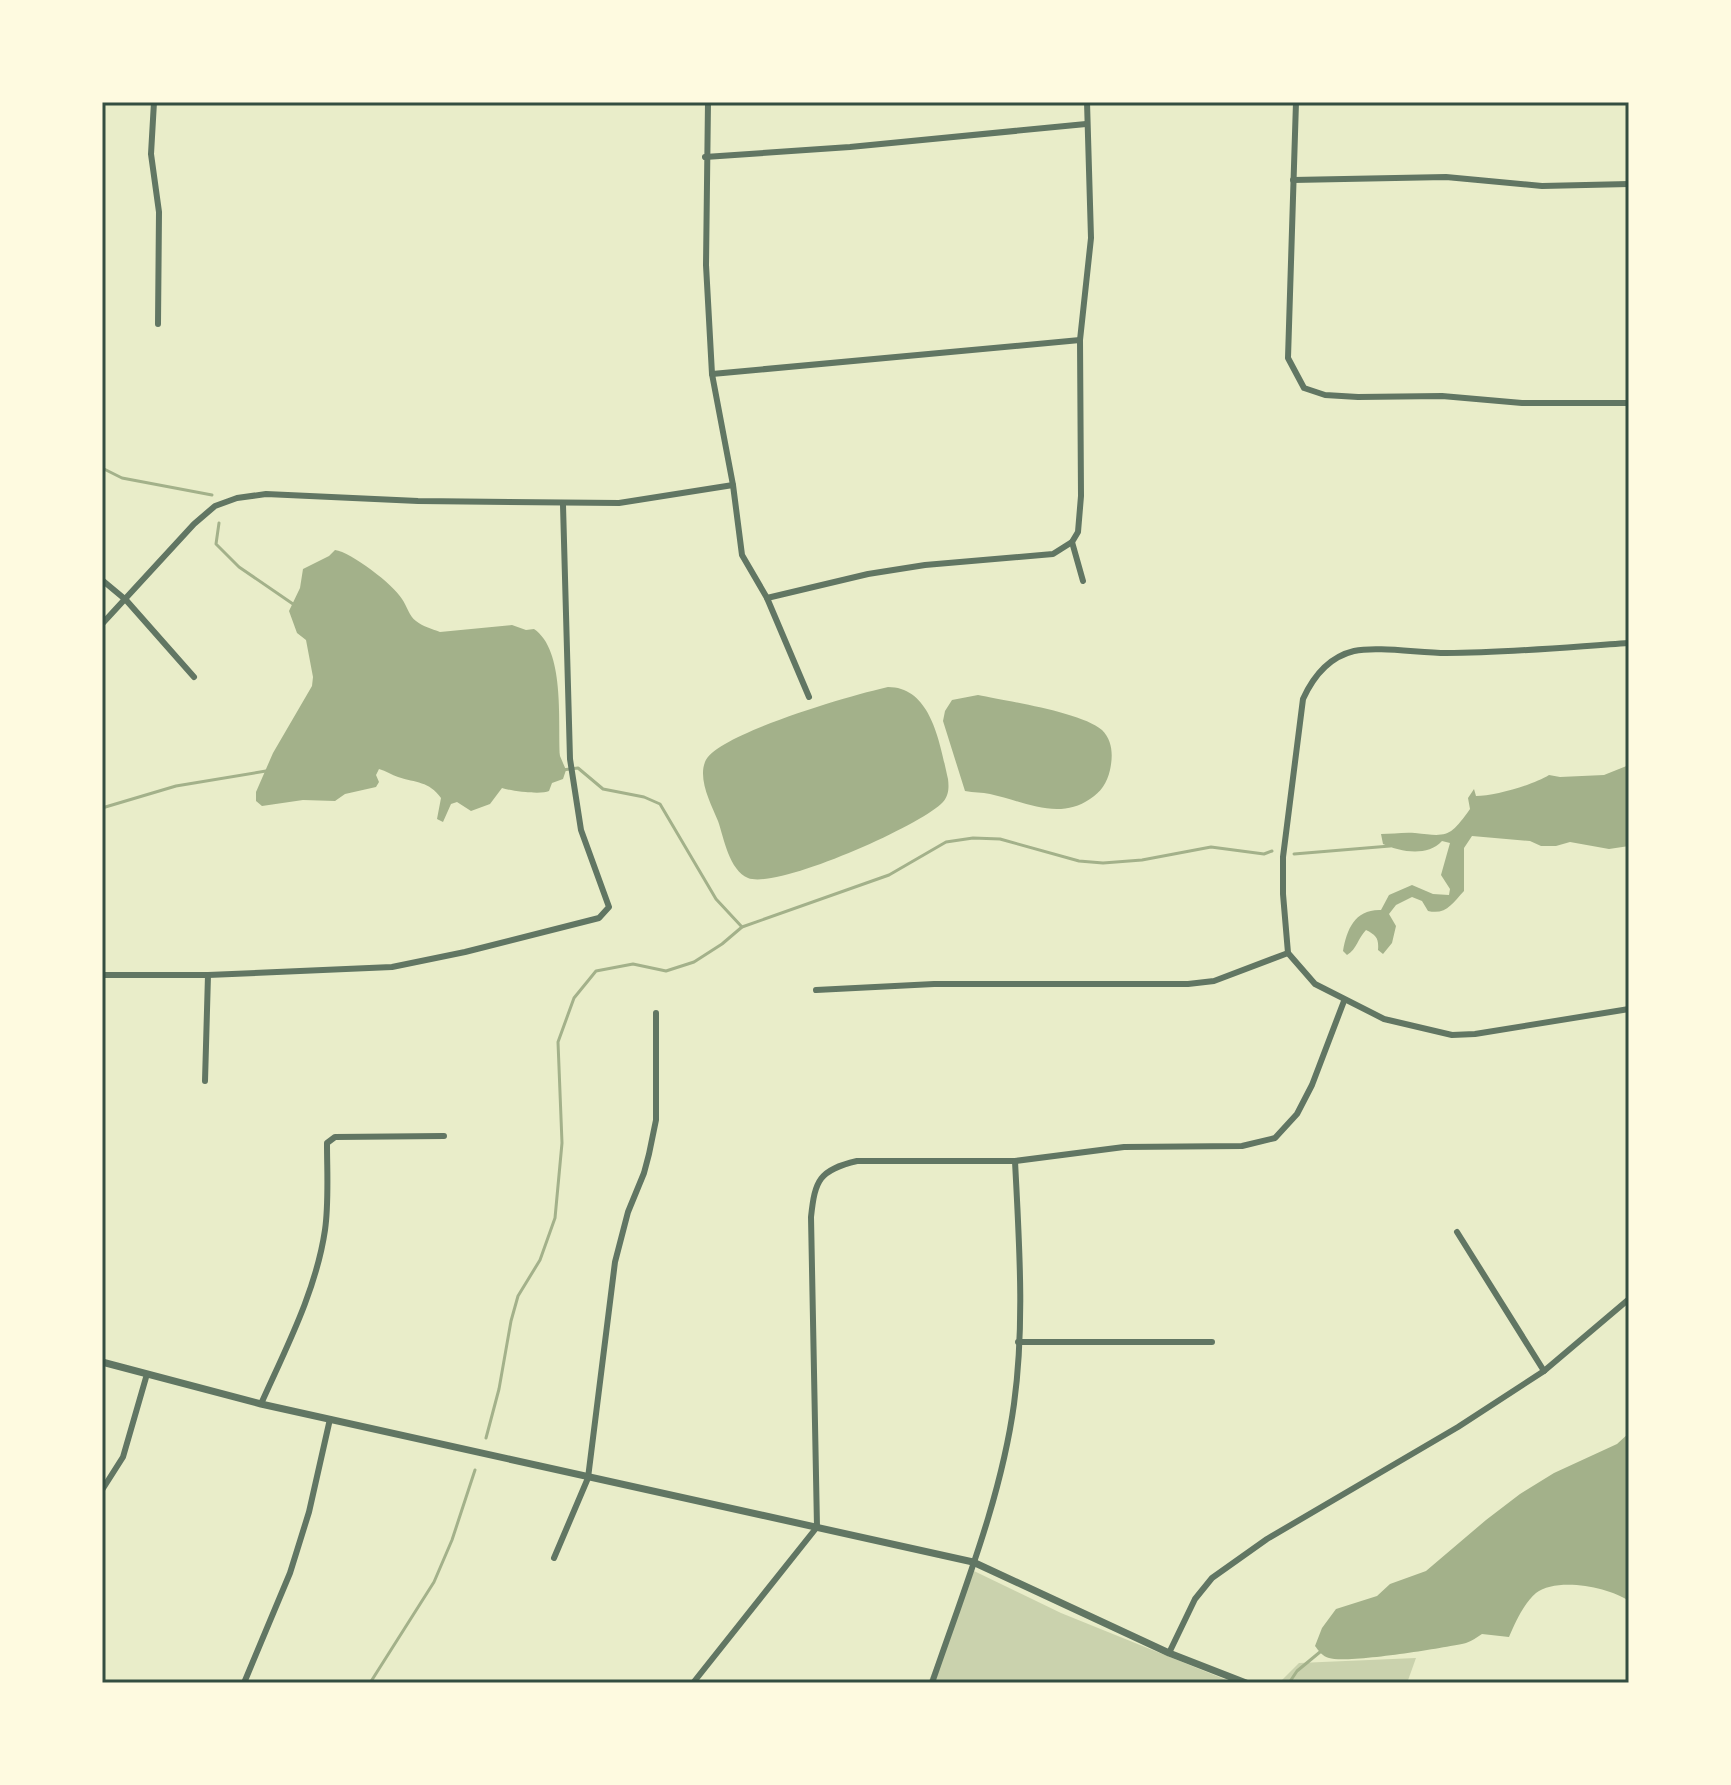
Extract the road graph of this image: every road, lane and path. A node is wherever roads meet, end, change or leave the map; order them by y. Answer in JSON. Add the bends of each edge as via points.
{"nodes":[{"id":1,"x":154,"y":102,"type":"edge"},
{"id":2,"x":708,"y":102,"type":"edge"},
{"id":3,"x":1087,"y":102,"type":"edge"},
{"id":4,"x":1296,"y":102,"type":"edge"},
{"id":5,"x":1086,"y":124,"type":"junction"},
{"id":6,"x":705,"y":157,"type":"junction"},
{"id":7,"x":1293,"y":180,"type":"junction"},
{"id":8,"x":1629,"y":184,"type":"edge"},
{"id":9,"x":158,"y":324,"type":"dead end"},
{"id":10,"x":1080,"y":340,"type":"junction"},
{"id":11,"x":712,"y":374,"type":"junction"},
{"id":12,"x":1629,"y":403,"type":"edge"},
{"id":13,"x":733,"y":485,"type":"junction"},
{"id":14,"x":563,"y":505,"type":"junction"},
{"id":15,"x":1072,"y":542,"type":"junction"},
{"id":16,"x":102,"y":580,"type":"edge"},
{"id":17,"x":1083,"y":581,"type":"dead end"},
{"id":18,"x":767,"y":598,"type":"junction"},
{"id":19,"x":126,"y":600,"type":"junction"},
{"id":20,"x":102,"y":624,"type":"edge"},
{"id":21,"x":1629,"y":643,"type":"edge"},
{"id":22,"x":194,"y":677,"type":"dead end"},
{"id":23,"x":809,"y":697,"type":"dead end"},
{"id":24,"x":1288,"y":953,"type":"junction"},
{"id":25,"x":102,"y":975,"type":"edge"},
{"id":26,"x":208,"y":975,"type":"junction"},
{"id":27,"x":816,"y":990,"type":"dead end"},
{"id":28,"x":1344,"y":1001,"type":"junction"},
{"id":29,"x":1629,"y":1009,"type":"edge"},
{"id":30,"x":656,"y":1013,"type":"dead end"},
{"id":31,"x":205,"y":1081,"type":"dead end"},
{"id":32,"x":444,"y":1136,"type":"dead end"},
{"id":33,"x":1015,"y":1161,"type":"junction"},
{"id":34,"x":1457,"y":1232,"type":"dead end"},
{"id":35,"x":1629,"y":1299,"type":"edge"},
{"id":36,"x":1018,"y":1342,"type":"junction"},
{"id":37,"x":1212,"y":1342,"type":"dead end"},
{"id":38,"x":102,"y":1362,"type":"edge"},
{"id":39,"x":1544,"y":1371,"type":"junction"},
{"id":40,"x":147,"y":1374,"type":"junction"},
{"id":41,"x":261,"y":1404,"type":"junction"},
{"id":42,"x":330,"y":1419,"type":"junction"},
{"id":43,"x":588,"y":1478,"type":"junction"},
{"id":44,"x":102,"y":1490,"type":"edge"},
{"id":45,"x":817,"y":1527,"type":"junction"},
{"id":46,"x":554,"y":1558,"type":"dead end"},
{"id":47,"x":973,"y":1562,"type":"junction"},
{"id":48,"x":1169,"y":1653,"type":"junction"},
{"id":49,"x":244,"y":1683,"type":"edge"},
{"id":50,"x":693,"y":1683,"type":"edge"},
{"id":51,"x":932,"y":1683,"type":"edge"},
{"id":52,"x":1246,"y":1683,"type":"edge"}],
"edges":[{"from":1,"to":9,"type":"street"},
{"from":2,"to":6,"type":"street"},
{"from":3,"to":5,"type":"street"},
{"from":4,"to":7,"type":"street"},
{"from":5,"to":6,"type":"street"},
{"from":5,"to":10,"type":"street","via":[[1091,238]]},
{"from":6,"to":11,"type":"street"},
{"from":7,"to":8,"type":"street","via":[[1446,177],[1542,186]]},
{"from":7,"to":12,"type":"street","via":[[1288,358],[1304,388],[1358,397]]},
{"from":10,"to":11,"type":"street"},
{"from":10,"to":15,"type":"street","via":[[1081,496]]},
{"from":11,"to":13,"type":"street"},
{"from":13,"to":14,"type":"street","via":[[619,503]]},
{"from":13,"to":18,"type":"street","via":[[742,555]]},
{"from":14,"to":19,"type":"street","via":[[266,494],[237,498],[215,506],[194,524]]},
{"from":14,"to":26,"type":"street","via":[[572,777],[581,830],[609,907],[596,919],[392,967]]},
{"from":15,"to":17,"type":"street"},
{"from":15,"to":18,"type":"street","via":[[1053,554],[883,572]]},
{"from":16,"to":19,"type":"street"},
{"from":18,"to":23,"type":"street"},
{"from":19,"to":20,"type":"street"},
{"from":19,"to":22,"type":"street"},
{"from":21,"to":24,"type":"street","via":[[1449,653],[1373,649],[1354,651],[1323,669],[1303,699],[1283,857]]},
{"from":24,"to":27,"type":"street","via":[[1214,981],[1188,984],[934,984]]},
{"from":24,"to":28,"type":"street","via":[[1315,984]]},
{"from":25,"to":26,"type":"street"},
{"from":26,"to":31,"type":"street"},
{"from":28,"to":29,"type":"street","via":[[1384,1019],[1452,1035]]},
{"from":28,"to":33,"type":"street","via":[[1312,1085],[1297,1114],[1275,1138],[1242,1146],[1124,1147]]},
{"from":30,"to":43,"type":"street","via":[[656,1120],[615,1262]]},
{"from":32,"to":41,"type":"street","via":[[335,1137],[327,1143],[325,1228],[317,1269]]},
{"from":33,"to":36,"type":"street"},
{"from":33,"to":45,"type":"street","via":[[857,1161],[833,1167],[814,1187],[811,1301]]},
{"from":34,"to":39,"type":"street"},
{"from":35,"to":39,"type":"street"},
{"from":36,"to":37,"type":"street"},
{"from":36,"to":47,"type":"street","via":[[1010,1431]]},
{"from":38,"to":40,"type":"street"},
{"from":39,"to":48,"type":"street","via":[[1212,1578],[1195,1599]]},
{"from":40,"to":41,"type":"street"},
{"from":40,"to":44,"type":"street","via":[[123,1457]]},
{"from":41,"to":42,"type":"street"},
{"from":42,"to":43,"type":"street"},
{"from":42,"to":49,"type":"street","via":[[290,1573]]},
{"from":43,"to":45,"type":"street"},
{"from":43,"to":46,"type":"street"},
{"from":45,"to":47,"type":"street"},
{"from":45,"to":50,"type":"street"},
{"from":47,"to":48,"type":"street"},
{"from":47,"to":51,"type":"street"},
{"from":48,"to":52,"type":"street"}]}
